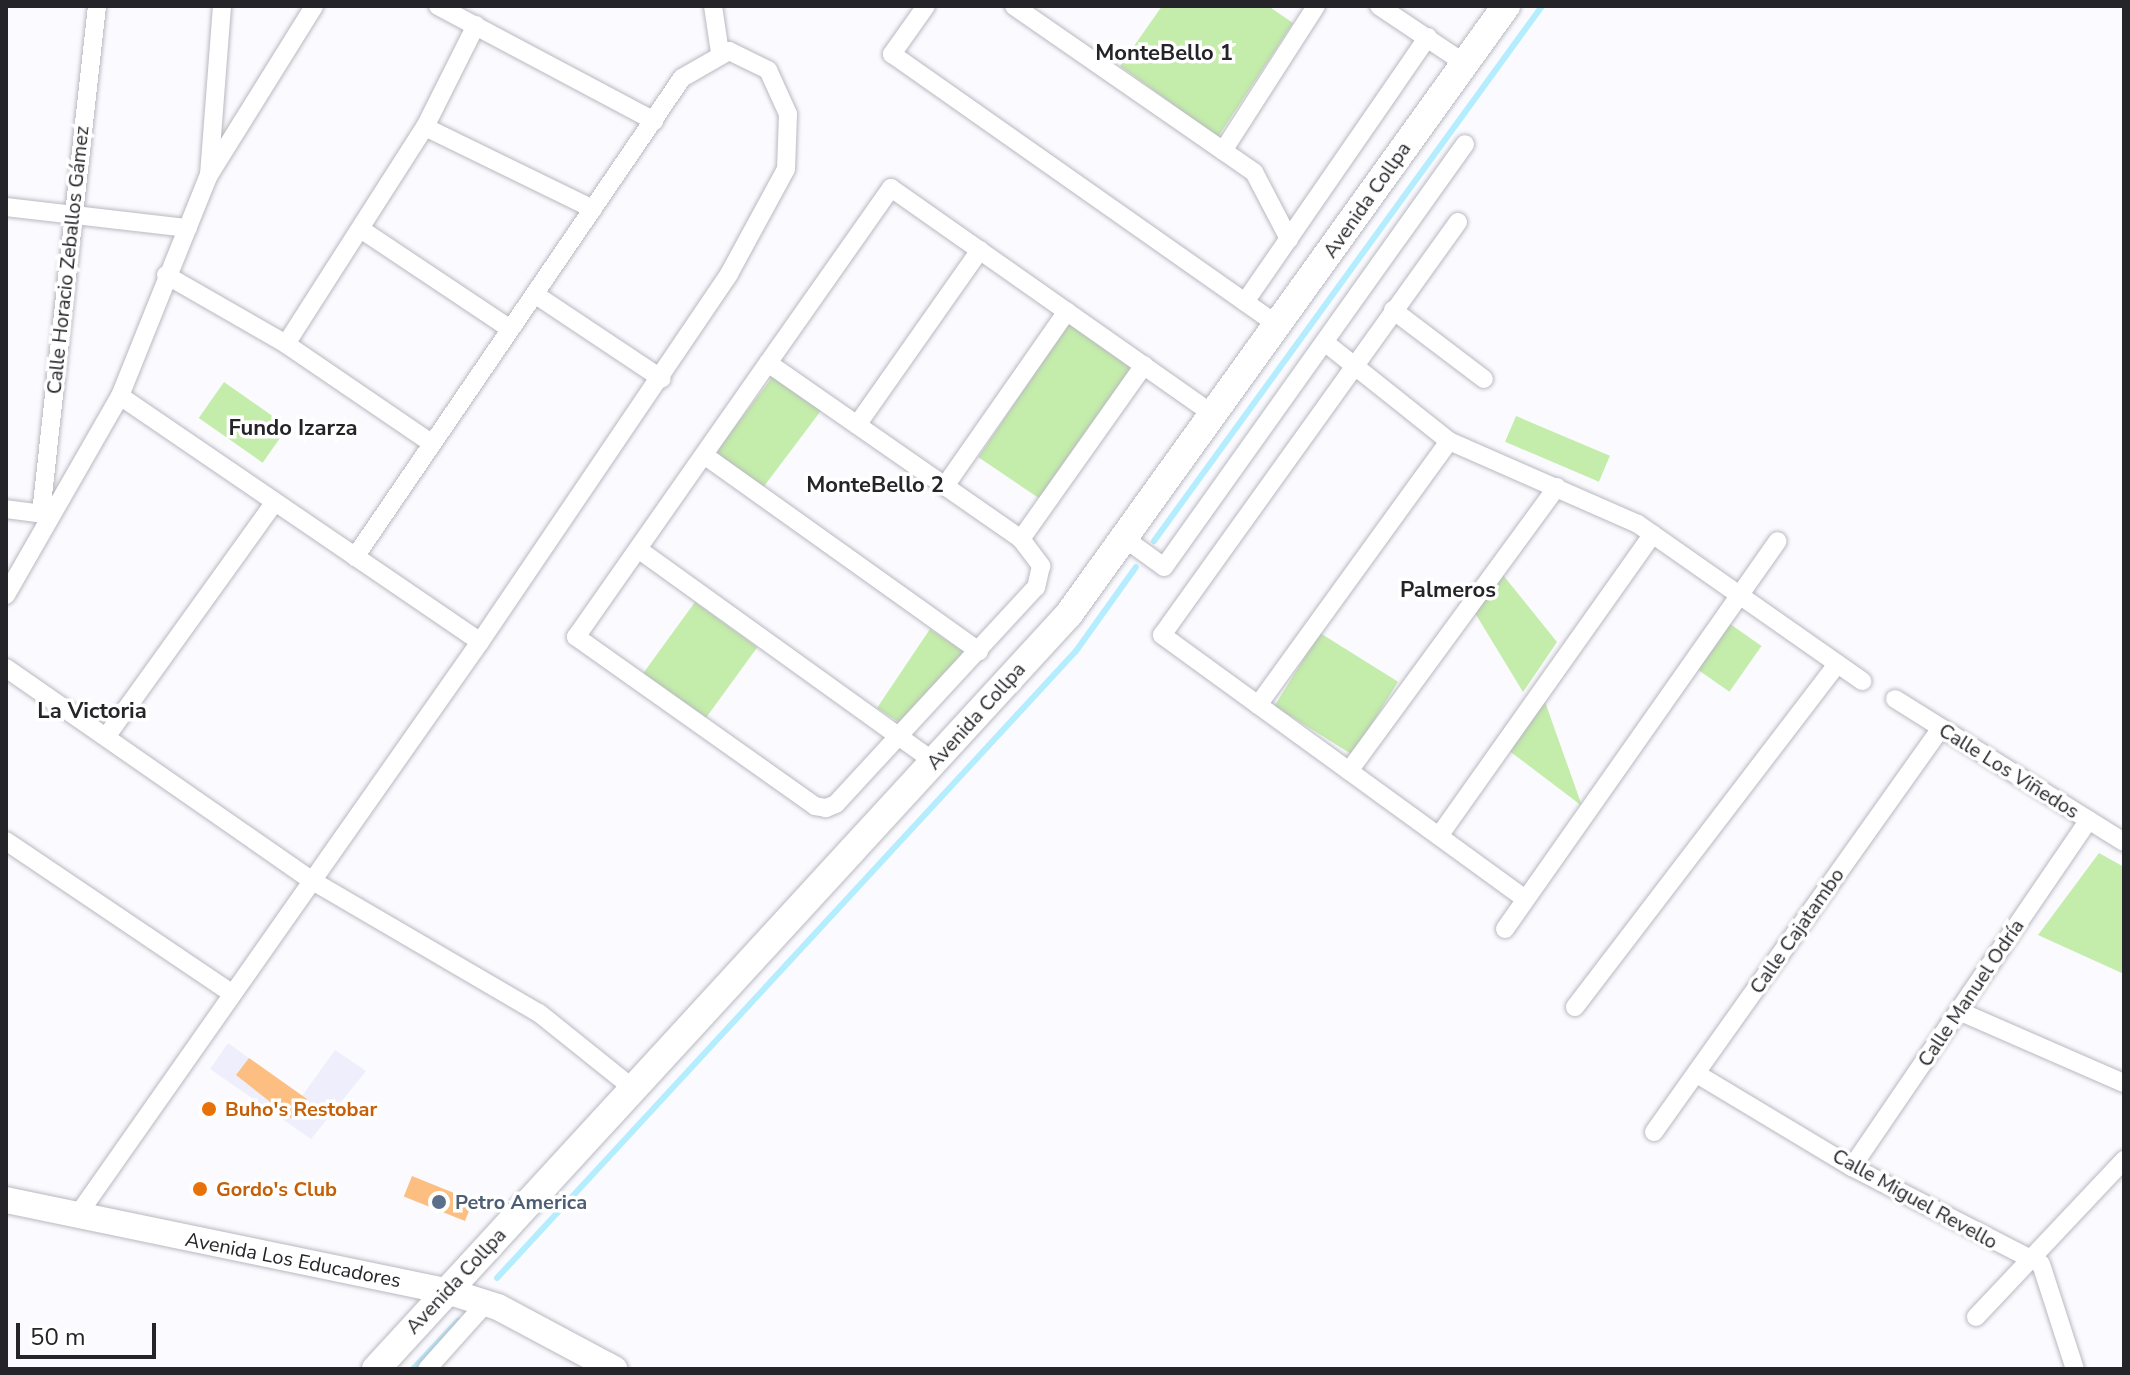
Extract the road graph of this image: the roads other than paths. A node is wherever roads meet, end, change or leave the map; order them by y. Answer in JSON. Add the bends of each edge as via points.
{"nodes":[{"id":1,"x":97,"y":6,"type":"edge"},
{"id":2,"x":222,"y":6,"type":"edge"},
{"id":3,"x":314,"y":6,"type":"edge"},
{"id":4,"x":438,"y":6,"type":"edge"},
{"id":5,"x":713,"y":6,"type":"edge"},
{"id":6,"x":926,"y":6,"type":"edge"},
{"id":7,"x":1014,"y":6,"type":"edge"},
{"id":8,"x":1316,"y":6,"type":"edge"},
{"id":9,"x":1379,"y":6,"type":"edge"},
{"id":10,"x":1506,"y":6,"type":"edge"},
{"id":11,"x":476,"y":25,"type":"junction"},
{"id":12,"x":1428,"y":37,"type":"junction"},
{"id":13,"x":720,"y":53,"type":"junction"},
{"id":14,"x":1464,"y":63,"type":"junction"},
{"id":15,"x":654,"y":121,"type":"junction"},
{"id":16,"x":425,"y":127,"type":"junction"},
{"id":17,"x":1465,"y":144,"type":"dead end"},
{"id":18,"x":1223,"y":151,"type":"junction"},
{"id":19,"x":209,"y":175,"type":"junction"},
{"id":20,"x":6,"y":207,"type":"edge"},
{"id":21,"x":593,"y":209,"type":"junction"},
{"id":22,"x":72,"y":215,"type":"junction"},
{"id":23,"x":1458,"y":222,"type":"dead end"},
{"id":24,"x":188,"y":228,"type":"junction"},
{"id":25,"x":362,"y":230,"type":"junction"},
{"id":26,"x":1289,"y":239,"type":"junction"},
{"id":27,"x":980,"y":250,"type":"junction"},
{"id":28,"x":166,"y":275,"type":"junction"},
{"id":29,"x":536,"y":295,"type":"junction"},
{"id":30,"x":1245,"y":302,"type":"junction"},
{"id":31,"x":1393,"y":310,"type":"junction"},
{"id":32,"x":1067,"y":311,"type":"junction"},
{"id":33,"x":1278,"y":325,"type":"junction"},
{"id":34,"x":509,"y":328,"type":"junction"},
{"id":35,"x":286,"y":344,"type":"junction"},
{"id":36,"x":1327,"y":344,"type":"junction"},
{"id":37,"x":768,"y":363,"type":"junction"},
{"id":38,"x":1354,"y":364,"type":"junction"},
{"id":39,"x":1144,"y":365,"type":"junction"},
{"id":40,"x":662,"y":379,"type":"junction"},
{"id":41,"x":1484,"y":379,"type":"dead end"},
{"id":42,"x":120,"y":396,"type":"junction"},
{"id":43,"x":1214,"y":415,"type":"junction"},
{"id":44,"x":857,"y":425,"type":"junction"},
{"id":45,"x":1449,"y":441,"type":"junction"},
{"id":46,"x":431,"y":443,"type":"junction"},
{"id":47,"x":704,"y":455,"type":"junction"},
{"id":48,"x":945,"y":486,"type":"junction"},
{"id":49,"x":1557,"y":487,"type":"junction"},
{"id":50,"x":274,"y":503,"type":"junction"},
{"id":51,"x":6,"y":509,"type":"edge"},
{"id":52,"x":47,"y":514,"type":"junction"},
{"id":53,"x":1653,"y":534,"type":"junction"},
{"id":54,"x":1124,"y":538,"type":"junction"},
{"id":55,"x":1021,"y":539,"type":"junction"},
{"id":56,"x":1778,"y":541,"type":"dead end"},
{"id":57,"x":638,"y":549,"type":"junction"},
{"id":58,"x":355,"y":557,"type":"junction"},
{"id":59,"x":6,"y":595,"type":"edge"},
{"id":60,"x":1739,"y":597,"type":"junction"},
{"id":61,"x":480,"y":642,"type":"junction"},
{"id":62,"x":979,"y":651,"type":"junction"},
{"id":63,"x":1837,"y":664,"type":"junction"},
{"id":64,"x":6,"y":668,"type":"edge"},
{"id":65,"x":1862,"y":681,"type":"dead end"},
{"id":66,"x":1895,"y":699,"type":"dead end"},
{"id":67,"x":1258,"y":705,"type":"junction"},
{"id":68,"x":1940,"y":729,"type":"junction"},
{"id":69,"x":901,"y":736,"type":"junction"},
{"id":70,"x":106,"y":737,"type":"junction"},
{"id":71,"x":934,"y":762,"type":"junction"},
{"id":72,"x":1349,"y":771,"type":"junction"},
{"id":73,"x":2089,"y":820,"type":"junction"},
{"id":74,"x":1439,"y":836,"type":"junction"},
{"id":75,"x":6,"y":841,"type":"edge"},
{"id":76,"x":2124,"y":842,"type":"edge"},
{"id":77,"x":311,"y":880,"type":"junction"},
{"id":78,"x":1525,"y":899,"type":"junction"},
{"id":79,"x":1505,"y":929,"type":"dead end"},
{"id":80,"x":230,"y":992,"type":"junction"},
{"id":81,"x":1575,"y":1007,"type":"dead end"},
{"id":82,"x":1959,"y":1011,"type":"junction"},
{"id":83,"x":1697,"y":1074,"type":"junction"},
{"id":84,"x":2124,"y":1083,"type":"edge"},
{"id":85,"x":634,"y":1089,"type":"junction"},
{"id":86,"x":1654,"y":1132,"type":"dead end"},
{"id":87,"x":2124,"y":1160,"type":"edge"},
{"id":88,"x":1852,"y":1167,"type":"junction"},
{"id":89,"x":6,"y":1200,"type":"edge"},
{"id":90,"x":77,"y":1216,"type":"junction"},
{"id":91,"x":2032,"y":1258,"type":"junction"},
{"id":92,"x":447,"y":1291,"type":"junction"},
{"id":93,"x":486,"y":1303,"type":"junction"},
{"id":94,"x":1976,"y":1317,"type":"dead end"},
{"id":95,"x":376,"y":1369,"type":"edge"},
{"id":96,"x":427,"y":1369,"type":"edge"},
{"id":97,"x":614,"y":1369,"type":"edge"},
{"id":98,"x":2075,"y":1369,"type":"edge"}],
"edges":[{"from":1,"to":22,"type":"street","name":"Calle Horacio Zeballos Gámez"},
{"from":2,"to":19,"type":"street"},
{"from":3,"to":19,"type":"street"},
{"from":4,"to":11,"type":"street"},
{"from":5,"to":13,"type":"street"},
{"from":6,"to":30,"type":"street","via":[[892,54]]},
{"from":7,"to":18,"type":"street"},
{"from":8,"to":18,"type":"street"},
{"from":9,"to":12,"type":"street"},
{"from":10,"to":14,"type":"main road","name":"Avenida Collpa"},
{"from":11,"to":15,"type":"street"},
{"from":11,"to":16,"type":"street"},
{"from":12,"to":14,"type":"street"},
{"from":12,"to":26,"type":"street"},
{"from":13,"to":15,"type":"street","via":[[682,78]]},
{"from":13,"to":40,"type":"street","via":[[750,58],[775,78],[788,114],[789,151],[773,201]]},
{"from":14,"to":33,"type":"main road","name":"Avenida Collpa"},
{"from":15,"to":21,"type":"street"},
{"from":16,"to":21,"type":"street"},
{"from":16,"to":25,"type":"street"},
{"from":17,"to":36,"type":"street"},
{"from":18,"to":26,"type":"street","via":[[1254,172]]},
{"from":19,"to":24,"type":"street"},
{"from":20,"to":22,"type":"street"},
{"from":21,"to":29,"type":"street"},
{"from":22,"to":24,"type":"street"},
{"from":22,"to":52,"type":"street","name":"Calle Horacio Zeballos Gámez"},
{"from":23,"to":31,"type":"street"},
{"from":24,"to":28,"type":"street"},
{"from":25,"to":34,"type":"street"},
{"from":25,"to":35,"type":"street"},
{"from":26,"to":30,"type":"street"},
{"from":27,"to":32,"type":"street"},
{"from":27,"to":37,"type":"street","via":[[891,188]]},
{"from":27,"to":44,"type":"street"},
{"from":28,"to":35,"type":"street"},
{"from":28,"to":42,"type":"street"},
{"from":29,"to":34,"type":"street"},
{"from":29,"to":40,"type":"street"},
{"from":30,"to":33,"type":"street"},
{"from":31,"to":38,"type":"street"},
{"from":31,"to":41,"type":"street"},
{"from":32,"to":39,"type":"street"},
{"from":32,"to":48,"type":"street"},
{"from":33,"to":43,"type":"main road","name":"Avenida Collpa"},
{"from":34,"to":46,"type":"street"},
{"from":35,"to":46,"type":"street"},
{"from":36,"to":38,"type":"street"},
{"from":36,"to":54,"type":"street","via":[[1164,567]]},
{"from":37,"to":44,"type":"street"},
{"from":37,"to":47,"type":"street"},
{"from":38,"to":45,"type":"street"},
{"from":38,"to":67,"type":"street","via":[[1162,635]]},
{"from":39,"to":43,"type":"street"},
{"from":39,"to":55,"type":"street"},
{"from":40,"to":61,"type":"street"},
{"from":42,"to":50,"type":"street"},
{"from":42,"to":52,"type":"street"},
{"from":43,"to":54,"type":"main road","name":"Avenida Collpa"},
{"from":44,"to":48,"type":"street"},
{"from":45,"to":49,"type":"street"},
{"from":45,"to":67,"type":"street"},
{"from":46,"to":58,"type":"street"},
{"from":47,"to":57,"type":"street"},
{"from":47,"to":62,"type":"street"},
{"from":48,"to":55,"type":"street"},
{"from":49,"to":53,"type":"street"},
{"from":49,"to":72,"type":"street"},
{"from":50,"to":58,"type":"street"},
{"from":50,"to":70,"type":"street"},
{"from":51,"to":52,"type":"street"},
{"from":52,"to":59,"type":"street"},
{"from":53,"to":60,"type":"street"},
{"from":53,"to":74,"type":"street"},
{"from":54,"to":71,"type":"main road","name":"Avenida Collpa","via":[[1069,614]]},
{"from":55,"to":62,"type":"street","via":[[1041,566],[1039,578]]},
{"from":56,"to":60,"type":"street"},
{"from":57,"to":69,"type":"street"},
{"from":57,"to":69,"type":"street","via":[[576,637],[588,646],[815,806],[836,804]]},
{"from":58,"to":61,"type":"street"},
{"from":60,"to":63,"type":"street"},
{"from":60,"to":78,"type":"street"},
{"from":61,"to":77,"type":"street"},
{"from":62,"to":69,"type":"street"},
{"from":63,"to":65,"type":"street"},
{"from":63,"to":81,"type":"street"},
{"from":64,"to":70,"type":"street"},
{"from":66,"to":68,"type":"street","name":"Calle Los Viñedos"},
{"from":67,"to":72,"type":"street"},
{"from":68,"to":73,"type":"street","name":"Calle Los Viñedos"},
{"from":68,"to":83,"type":"street","name":"Calle Cajatambo"},
{"from":69,"to":71,"type":"street"},
{"from":70,"to":77,"type":"street"},
{"from":71,"to":85,"type":"main road","name":"Avenida Collpa"},
{"from":72,"to":74,"type":"street"},
{"from":73,"to":76,"type":"street","name":"Calle Los Viñedos"},
{"from":73,"to":82,"type":"street","name":"Calle Manuel Odría"},
{"from":74,"to":78,"type":"street"},
{"from":75,"to":80,"type":"street"},
{"from":77,"to":80,"type":"street"},
{"from":77,"to":85,"type":"street","via":[[539,1013]]},
{"from":78,"to":79,"type":"street"},
{"from":80,"to":90,"type":"street"},
{"from":82,"to":84,"type":"street"},
{"from":82,"to":88,"type":"street","name":"Calle Manuel Odría"},
{"from":83,"to":86,"type":"street","name":"Calle Cajatambo"},
{"from":83,"to":88,"type":"street","name":"Calle Miguel Revello"},
{"from":85,"to":92,"type":"main road","name":"Avenida Collpa"},
{"from":87,"to":91,"type":"street"},
{"from":88,"to":91,"type":"street","name":"Calle Miguel Revello"},
{"from":89,"to":90,"type":"street","name":"Avenida Los Educadores"},
{"from":90,"to":92,"type":"street","name":"Avenida Los Educadores"},
{"from":91,"to":94,"type":"street"},
{"from":91,"to":98,"type":"street","via":[[2041,1264]]},
{"from":92,"to":93,"type":"street","name":"Avenida Los Educadores"},
{"from":92,"to":95,"type":"main road","name":"Avenida Collpa"},
{"from":93,"to":96,"type":"street"},
{"from":93,"to":97,"type":"street","name":"Avenida Los Educadores"}]}
